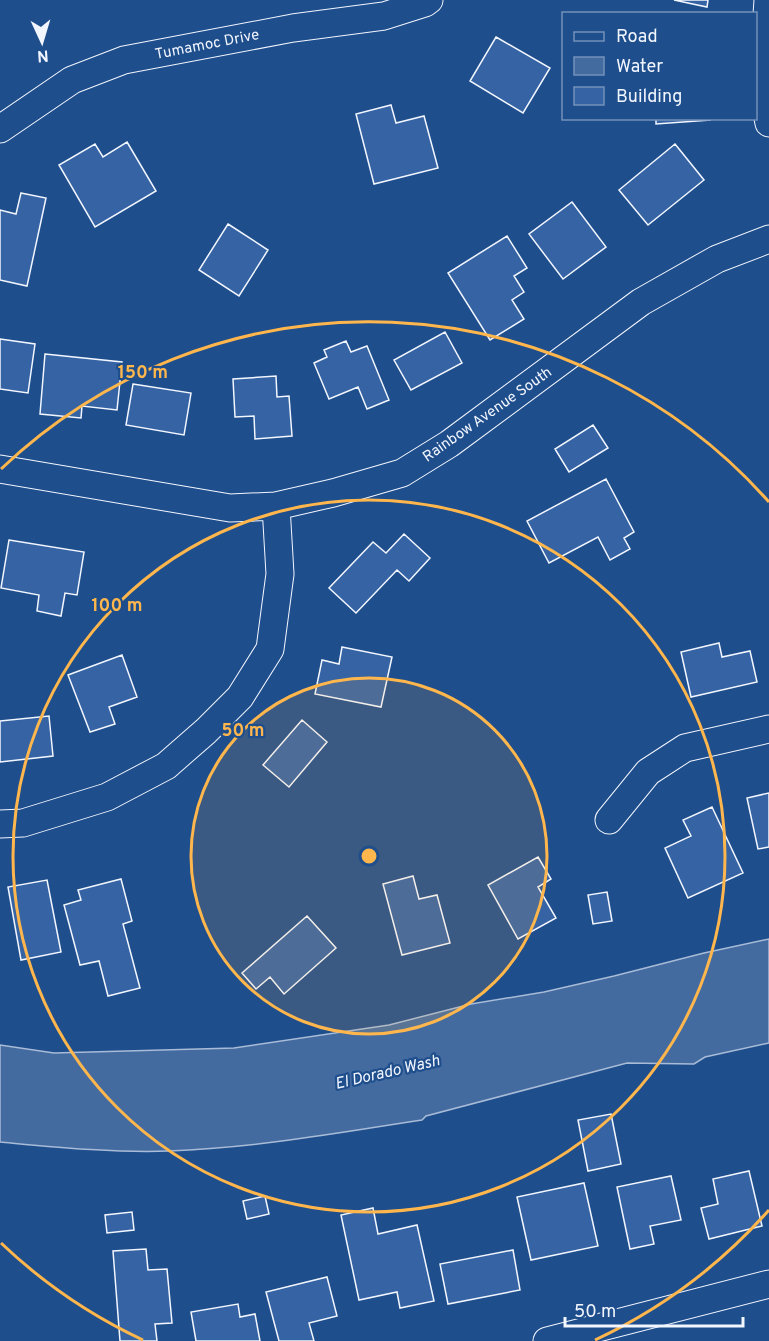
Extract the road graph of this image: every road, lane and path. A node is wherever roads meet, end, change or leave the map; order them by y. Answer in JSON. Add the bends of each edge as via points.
{"nodes":[{"id":1,"x":429,"y":0,"type":"edge"},
{"id":2,"x":768,"y":0,"type":"edge"},
{"id":3,"x":769,"y":123,"type":"edge"},
{"id":4,"x":0,"y":129,"type":"edge"},
{"id":5,"x":769,"y":239,"type":"edge"},
{"id":6,"x":0,"y":470,"type":"edge"},
{"id":7,"x":276,"y":506,"type":"junction"},
{"id":8,"x":769,"y":729,"type":"edge"},
{"id":9,"x":609,"y":820,"type":"dead end"},
{"id":10,"x":0,"y":824,"type":"edge"},
{"id":11,"x":769,"y":1284,"type":"edge"},
{"id":12,"x":547,"y":1341,"type":"edge"}],
"edges":[{"from":1,"to":4,"type":"street","name":"Tumamoc Drive","via":[[384,16],[293,28],[124,60],[72,80]]},
{"from":2,"to":3,"type":"street","via":[[762,89]]},
{"from":5,"to":7,"type":"street","name":"Rainbow Avenue South","via":[[717,259],[641,302],[449,444],[402,473]]},
{"from":6,"to":7,"type":"street","name":"Rainbow Avenue South","via":[[230,508]]},
{"from":7,"to":10,"type":"street","via":[[280,574],[270,649],[240,697],[166,766],[107,797],[23,823]]},
{"from":8,"to":9,"type":"street","via":[[685,748],[648,772]]},
{"from":11,"to":12,"type":"street"}]}
